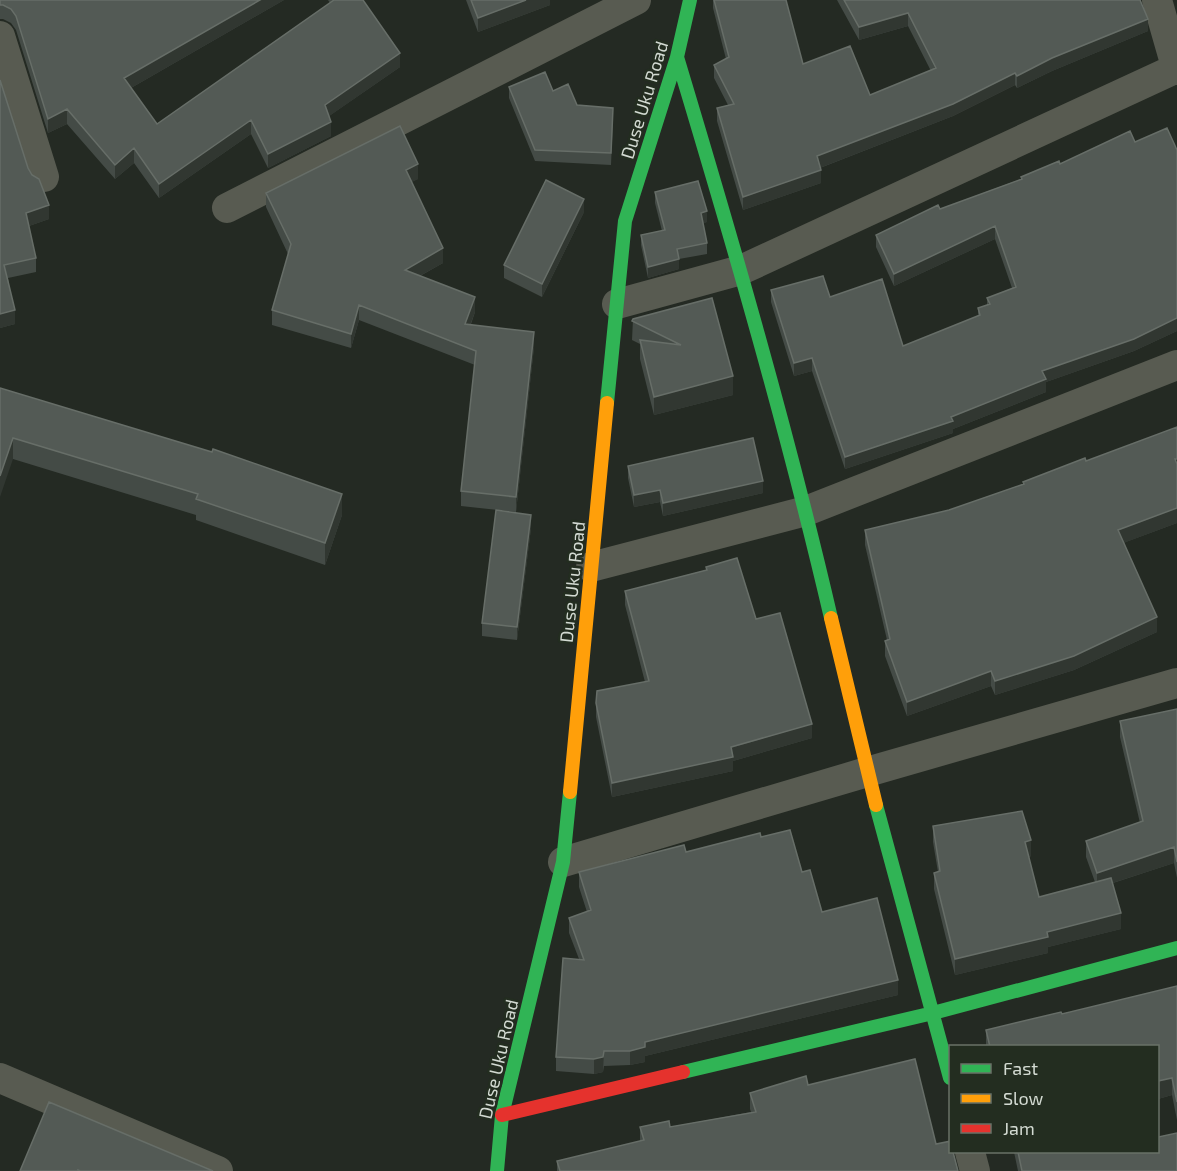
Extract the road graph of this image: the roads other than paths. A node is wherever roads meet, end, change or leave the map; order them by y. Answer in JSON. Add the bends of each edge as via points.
{"nodes":[{"id":1,"x":636,"y":0,"type":"edge"},
{"id":2,"x":690,"y":0,"type":"edge"},
{"id":3,"x":1157,"y":0,"type":"edge"},
{"id":4,"x":0,"y":36,"type":"edge"},
{"id":5,"x":677,"y":57,"type":"junction"},
{"id":6,"x":1177,"y":69,"type":"edge"},
{"id":7,"x":44,"y":177,"type":"dead end"},
{"id":8,"x":227,"y":208,"type":"dead end"},
{"id":9,"x":741,"y":270,"type":"junction"},
{"id":10,"x":617,"y":304,"type":"junction"},
{"id":11,"x":1177,"y":365,"type":"edge"},
{"id":12,"x":806,"y":512,"type":"junction"},
{"id":13,"x":591,"y":567,"type":"junction"},
{"id":14,"x":1177,"y":684,"type":"edge"},
{"id":15,"x":867,"y":772,"type":"junction"},
{"id":16,"x":563,"y":862,"type":"junction"},
{"id":17,"x":1177,"y":948,"type":"edge"},
{"id":18,"x":933,"y":1013,"type":"junction"},
{"id":19,"x":949,"y":1071,"type":"edge"},
{"id":20,"x":0,"y":1078,"type":"edge"},
{"id":21,"x":502,"y":1116,"type":"junction"},
{"id":22,"x":970,"y":1153,"type":"edge"},
{"id":23,"x":218,"y":1171,"type":"edge"},
{"id":24,"x":497,"y":1171,"type":"edge"},
{"id":25,"x":975,"y":1171,"type":"edge"}],
"edges":[{"from":1,"to":8,"type":"street"},
{"from":2,"to":5,"type":"street","name":"Duse Uku Road"},
{"from":3,"to":6,"type":"street"},
{"from":4,"to":7,"type":"street"},
{"from":5,"to":9,"type":"street"},
{"from":5,"to":10,"type":"street","name":"Duse Uku Road","via":[[625,221]]},
{"from":6,"to":9,"type":"street"},
{"from":9,"to":10,"type":"street"},
{"from":9,"to":12,"type":"street"},
{"from":10,"to":13,"type":"street","name":"Duse Uku Road"},
{"from":11,"to":12,"type":"street"},
{"from":12,"to":13,"type":"street"},
{"from":12,"to":15,"type":"street"},
{"from":13,"to":16,"type":"street","name":"Duse Uku Road"},
{"from":14,"to":15,"type":"street"},
{"from":15,"to":16,"type":"street"},
{"from":15,"to":18,"type":"street"},
{"from":16,"to":21,"type":"street","name":"Duse Uku Road"},
{"from":17,"to":18,"type":"street"},
{"from":18,"to":19,"type":"street"},
{"from":18,"to":21,"type":"street"},
{"from":20,"to":23,"type":"street"},
{"from":21,"to":24,"type":"street","name":"Duse Uku Road"},
{"from":22,"to":25,"type":"street"}]}
